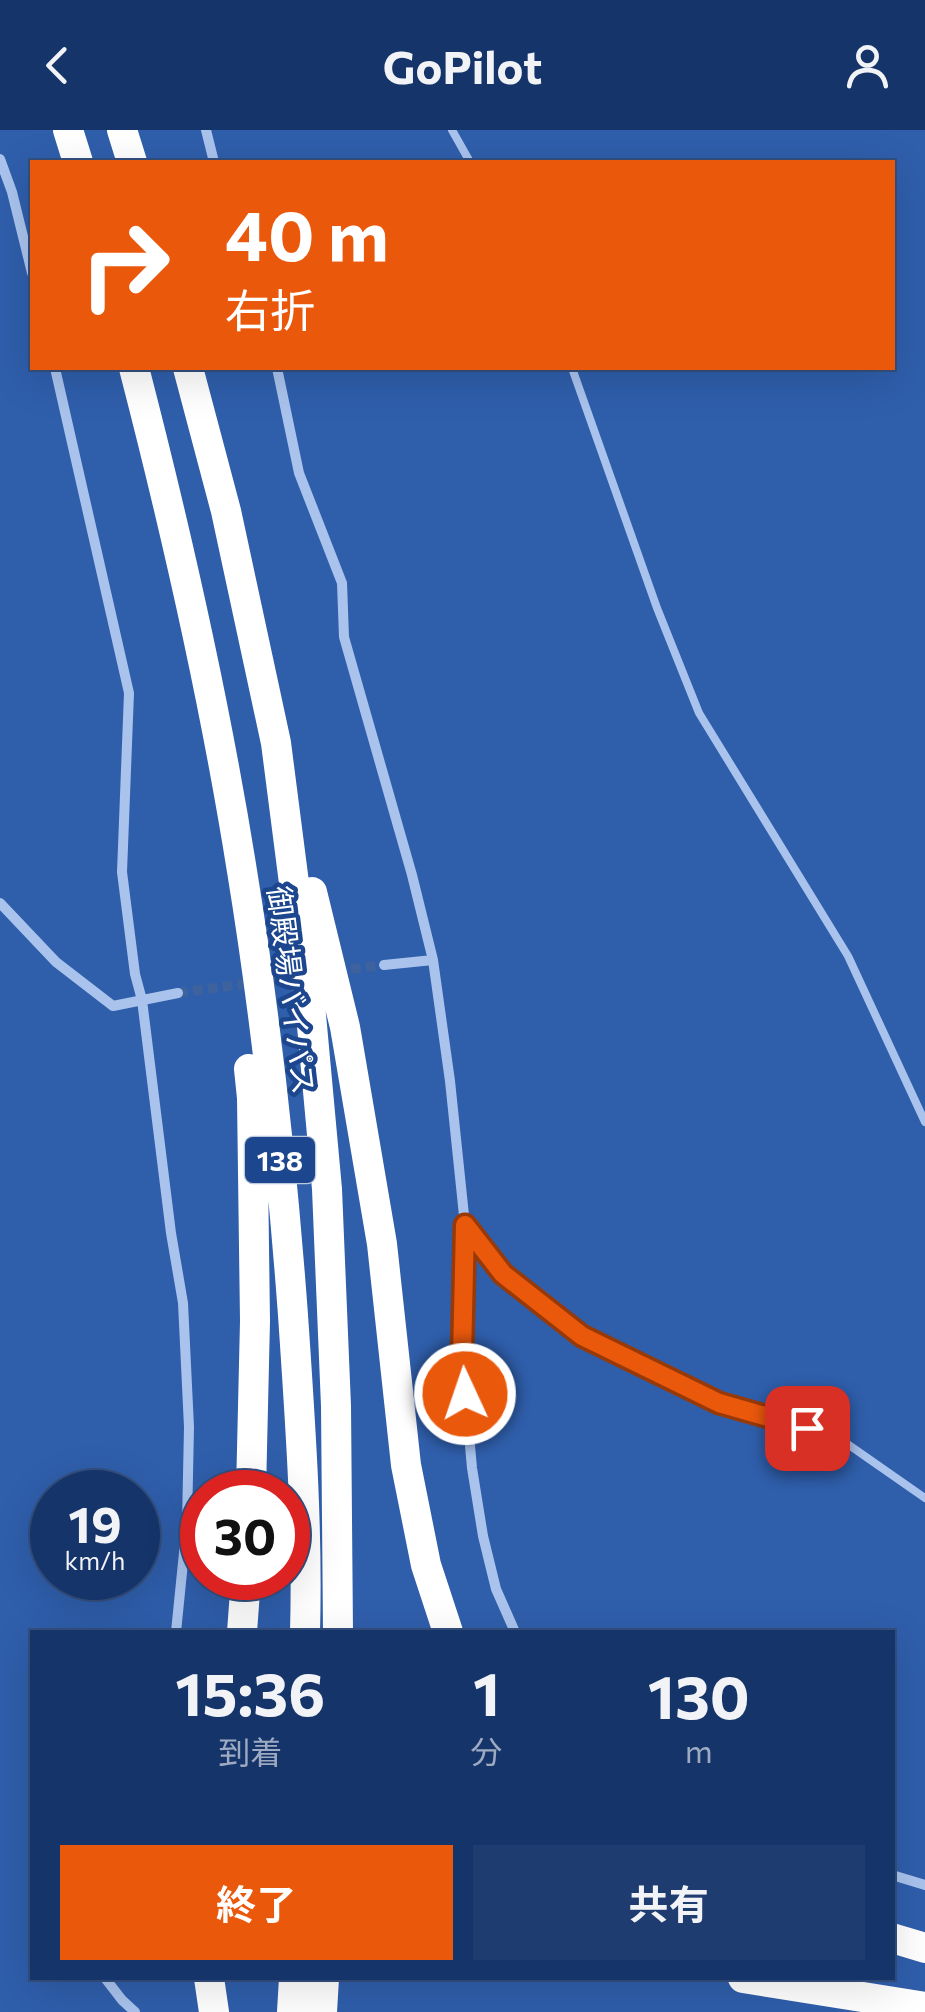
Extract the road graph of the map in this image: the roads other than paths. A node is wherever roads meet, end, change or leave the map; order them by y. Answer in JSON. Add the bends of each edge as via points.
{"nodes":[{"id":1,"x":68,"y":130,"type":"edge"},
{"id":2,"x":122,"y":130,"type":"edge"},
{"id":3,"x":206,"y":130,"type":"edge"},
{"id":4,"x":452,"y":130,"type":"edge"},
{"id":5,"x":0,"y":160,"type":"edge"},
{"id":6,"x":77,"y":160,"type":"edge"},
{"id":7,"x":131,"y":160,"type":"edge"},
{"id":8,"x":214,"y":160,"type":"edge"},
{"id":9,"x":469,"y":160,"type":"edge"},
{"id":10,"x":30,"y":265,"type":"edge"},
{"id":11,"x":55,"y":370,"type":"edge"},
{"id":12,"x":135,"y":370,"type":"edge"},
{"id":13,"x":189,"y":370,"type":"edge"},
{"id":14,"x":277,"y":370,"type":"edge"},
{"id":15,"x":573,"y":370,"type":"edge"},
{"id":16,"x":210,"y":693,"type":"junction"},
{"id":17,"x":276,"y":743,"type":"junction"},
{"id":18,"x":0,"y":903,"type":"edge"},
{"id":19,"x":433,"y":960,"type":"junction"},
{"id":20,"x":384,"y":965,"type":"tunnel mouth"},
{"id":21,"x":178,"y":993,"type":"tunnel mouth"},
{"id":22,"x":142,"y":1000,"type":"junction"},
{"id":23,"x":925,"y":1122,"type":"edge"},
{"id":24,"x":465,"y":1225,"type":"junction"},
{"id":25,"x":252,"y":1470,"type":"edge"},
{"id":26,"x":925,"y":1498,"type":"edge"},
{"id":27,"x":244,"y":1600,"type":"edge"},
{"id":28,"x":176,"y":1630,"type":"edge"},
{"id":29,"x":242,"y":1630,"type":"edge"},
{"id":30,"x":305,"y":1630,"type":"edge"},
{"id":31,"x":338,"y":1630,"type":"edge"},
{"id":32,"x":447,"y":1630,"type":"edge"},
{"id":33,"x":513,"y":1630,"type":"edge"},
{"id":34,"x":895,"y":1876,"type":"edge"},
{"id":35,"x":925,"y":1886,"type":"edge"},
{"id":36,"x":895,"y":1939,"type":"edge"},
{"id":37,"x":925,"y":1948,"type":"edge"},
{"id":38,"x":107,"y":1980,"type":"edge"},
{"id":39,"x":209,"y":1980,"type":"edge"},
{"id":40,"x":294,"y":1980,"type":"edge"},
{"id":41,"x":324,"y":1980,"type":"edge"},
{"id":42,"x":756,"y":1980,"type":"edge"},
{"id":43,"x":925,"y":2007,"type":"edge"},
{"id":44,"x":135,"y":2012,"type":"edge"},
{"id":45,"x":214,"y":2012,"type":"edge"},
{"id":46,"x":292,"y":2012,"type":"edge"},
{"id":47,"x":322,"y":2012,"type":"edge"}],
"edges":[{"from":1,"to":6,"type":"highway"},
{"from":2,"to":7,"type":"highway"},
{"from":3,"to":8,"type":"street"},
{"from":4,"to":9,"type":"lane"},
{"from":5,"to":10,"type":"street"},
{"from":11,"to":22,"type":"street","via":[[129,692],[122,872]]},
{"from":12,"to":16,"type":"highway","name":"御殿場バイパス","number":"138"},
{"from":13,"to":17,"type":"highway","name":"御殿場バイパス","number":"138"},
{"from":14,"to":19,"type":"street","via":[[299,473],[342,583],[344,637]]},
{"from":15,"to":23,"type":"lane","via":[[699,713],[848,956]]},
{"from":16,"to":25,"type":"highway","via":[[215,792],[252,1098]]},
{"from":16,"to":30,"type":"highway","name":"御殿場バイパス","number":"138","via":[[242,871],[284,1196],[300,1413]]},
{"from":17,"to":31,"type":"highway","name":"御殿場バイパス","number":"138","via":[[326,1190]]},
{"from":17,"to":32,"type":"highway","via":[[345,1027],[382,1244],[406,1464]]},
{"from":18,"to":22,"type":"street","via":[[56,962],[112,1006]]},
{"from":19,"to":20,"type":"street"},
{"from":19,"to":24,"type":"street"},
{"from":21,"to":22,"type":"street"},
{"from":22,"to":28,"type":"street","via":[[183,1303],[189,1446]]},
{"from":24,"to":26,"type":"lane","via":[[503,1274],[582,1336],[719,1403],[836,1436]]},
{"from":24,"to":33,"type":"street","via":[[462,1358],[472,1468],[496,1590]]},
{"from":27,"to":29,"type":"highway"},
{"from":34,"to":35,"type":"street"},
{"from":36,"to":37,"type":"highway"},
{"from":38,"to":44,"type":"street"},
{"from":39,"to":45,"type":"highway"},
{"from":40,"to":46,"type":"highway"},
{"from":41,"to":47,"type":"highway"},
{"from":42,"to":43,"type":"highway"}]}
